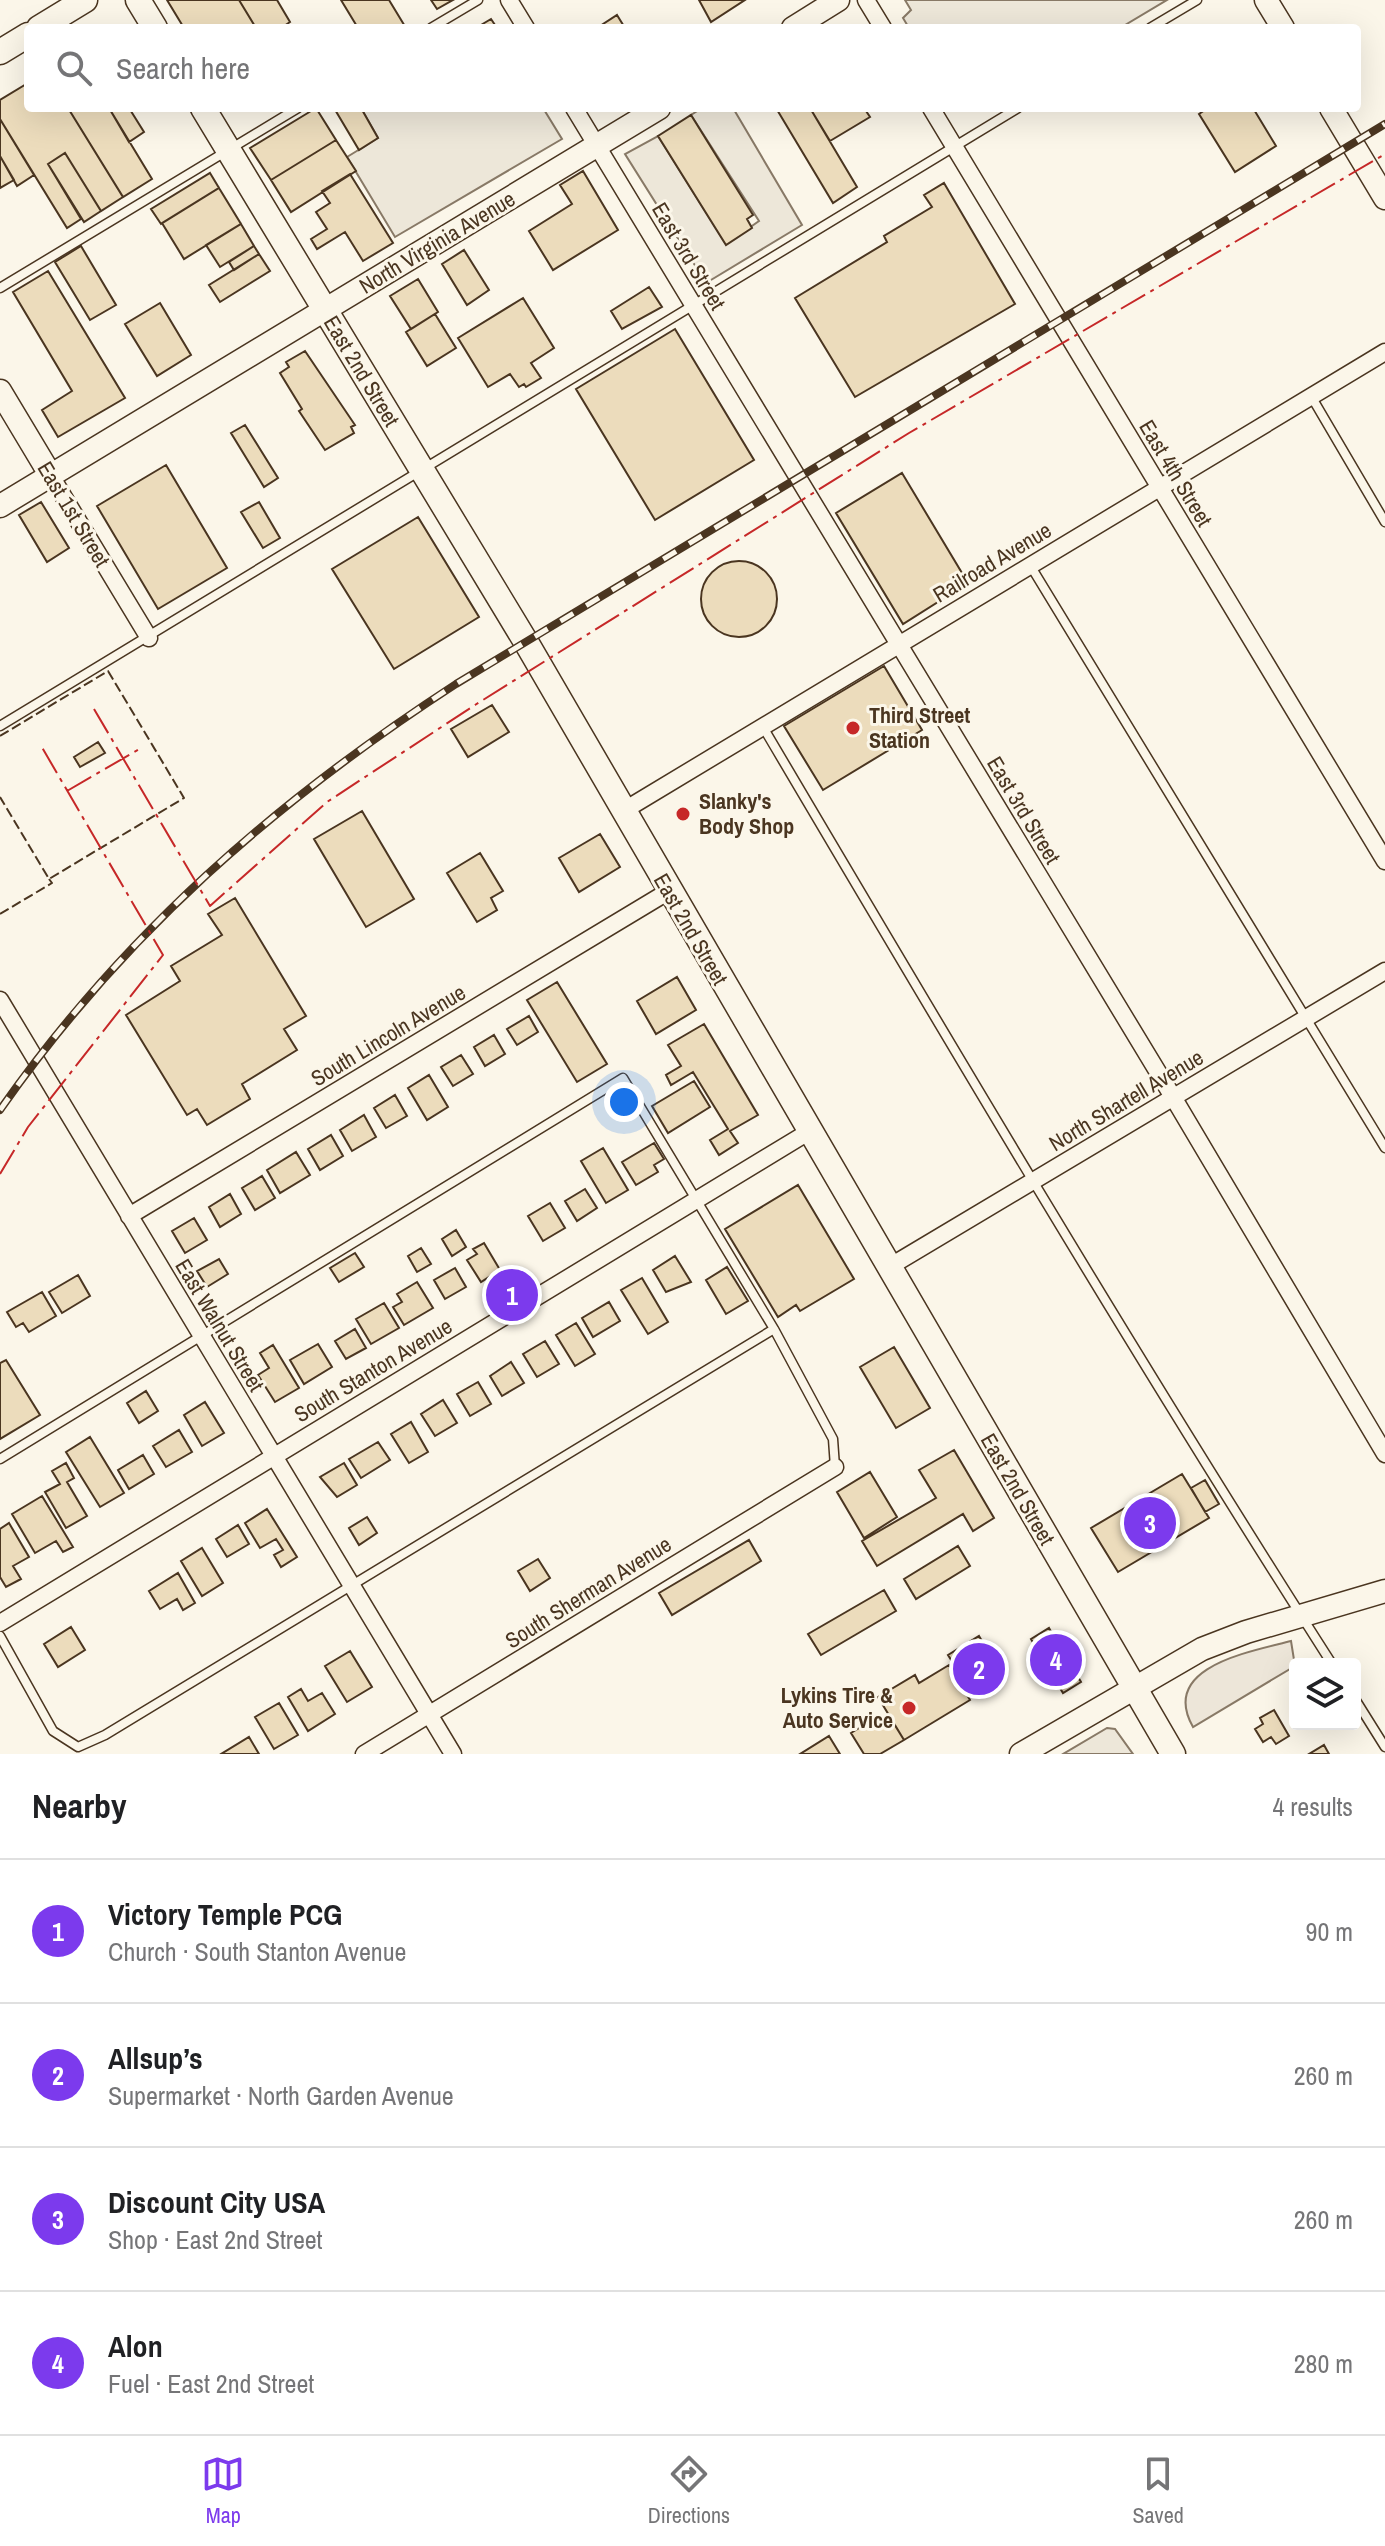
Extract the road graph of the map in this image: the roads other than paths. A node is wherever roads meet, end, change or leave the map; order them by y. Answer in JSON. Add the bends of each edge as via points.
{"nodes":[{"id":1,"x":85,"y":0,"type":"edge"},
{"id":2,"x":138,"y":0,"type":"edge"},
{"id":3,"x":478,"y":0,"type":"edge"},
{"id":4,"x":509,"y":0,"type":"edge"},
{"id":5,"x":838,"y":0,"type":"edge"},
{"id":6,"x":866,"y":0,"type":"edge"},
{"id":7,"x":1197,"y":0,"type":"edge"},
{"id":8,"x":1266,"y":0,"type":"edge"},
{"id":9,"x":46,"y":24,"type":"edge"},
{"id":10,"x":153,"y":24,"type":"edge"},
{"id":11,"x":438,"y":24,"type":"edge"},
{"id":12,"x":524,"y":24,"type":"edge"},
{"id":13,"x":799,"y":24,"type":"edge"},
{"id":14,"x":881,"y":24,"type":"edge"},
{"id":15,"x":1157,"y":24,"type":"edge"},
{"id":16,"x":1281,"y":24,"type":"edge"},
{"id":17,"x":24,"y":37,"type":"edge"},
{"id":18,"x":0,"y":52,"type":"edge"},
{"id":19,"x":205,"y":112,"type":"edge"},
{"id":20,"x":291,"y":112,"type":"edge"},
{"id":21,"x":576,"y":112,"type":"edge"},
{"id":22,"x":652,"y":112,"type":"edge"},
{"id":23,"x":933,"y":112,"type":"edge"},
{"id":24,"x":1011,"y":112,"type":"edge"},
{"id":25,"x":1333,"y":112,"type":"edge"},
{"id":26,"x":597,"y":146,"type":"junction"},
{"id":27,"x":954,"y":146,"type":"junction"},
{"id":28,"x":228,"y":150,"type":"junction"},
{"id":29,"x":1385,"y":198,"type":"edge"},
{"id":30,"x":0,"y":288,"type":"edge"},
{"id":31,"x":693,"y":305,"type":"junction"},
{"id":32,"x":324,"y":309,"type":"junction"},
{"id":33,"x":1385,"y":352,"type":"edge"},
{"id":34,"x":0,"y":391,"type":"edge"},
{"id":35,"x":1311,"y":396,"type":"junction"},
{"id":36,"x":421,"y":470,"type":"junction"},
{"id":37,"x":51,"y":476,"type":"junction"},
{"id":38,"x":1159,"y":488,"type":"junction"},
{"id":39,"x":0,"y":506,"type":"edge"},
{"id":40,"x":1385,"y":522,"type":"edge"},
{"id":41,"x":1030,"y":565,"type":"junction"},
{"id":42,"x":149,"y":638,"type":"junction"},
{"id":43,"x":897,"y":645,"type":"junction"},
{"id":44,"x":0,"y":726,"type":"edge"},
{"id":45,"x":762,"y":726,"type":"junction"},
{"id":46,"x":623,"y":811,"type":"junction"},
{"id":47,"x":1385,"y":861,"type":"edge"},
{"id":48,"x":669,"y":891,"type":"junction"},
{"id":49,"x":1385,"y":971,"type":"edge"},
{"id":50,"x":0,"y":1000,"type":"edge"},
{"id":51,"x":1306,"y":1017,"type":"junction"},
{"id":52,"x":1173,"y":1097,"type":"junction"},
{"id":53,"x":810,"y":1131,"type":"junction"},
{"id":54,"x":1385,"y":1148,"type":"edge"},
{"id":55,"x":1032,"y":1182,"type":"junction"},
{"id":56,"x":698,"y":1200,"type":"junction"},
{"id":57,"x":129,"y":1216,"type":"junction"},
{"id":58,"x":889,"y":1267,"type":"junction"},
{"id":59,"x":774,"y":1329,"type":"junction"},
{"id":60,"x":201,"y":1336,"type":"junction"},
{"id":61,"x":1385,"y":1454,"type":"edge"},
{"id":62,"x":273,"y":1457,"type":"junction"},
{"id":63,"x":0,"y":1459,"type":"edge"},
{"id":64,"x":835,"y":1467,"type":"joint"},
{"id":65,"x":350,"y":1585,"type":"junction"},
{"id":66,"x":1385,"y":1591,"type":"edge"},
{"id":67,"x":1302,"y":1617,"type":"junction"},
{"id":68,"x":0,"y":1623,"type":"edge"},
{"id":69,"x":0,"y":1636,"type":"edge"},
{"id":70,"x":1328,"y":1658,"type":"edge"},
{"id":71,"x":1132,"y":1687,"type":"junction"},
{"id":72,"x":1361,"y":1709,"type":"edge"},
{"id":73,"x":430,"y":1715,"type":"junction"},
{"id":74,"x":1385,"y":1747,"type":"edge"},
{"id":75,"x":364,"y":1754,"type":"edge"},
{"id":76,"x":453,"y":1754,"type":"edge"},
{"id":77,"x":1021,"y":1754,"type":"edge"},
{"id":78,"x":1173,"y":1754,"type":"edge"}],
"edges":[{"from":1,"to":9,"type":"main road"},
{"from":2,"to":10,"type":"main road"},
{"from":3,"to":11,"type":"lane"},
{"from":4,"to":12,"type":"street"},
{"from":5,"to":13,"type":"street"},
{"from":6,"to":14,"type":"street"},
{"from":7,"to":15,"type":"lane"},
{"from":8,"to":16,"type":"street"},
{"from":17,"to":18,"type":"main road"},
{"from":19,"to":28,"type":"main road","name":"East 2nd Street"},
{"from":20,"to":28,"type":"lane"},
{"from":21,"to":26,"type":"street","name":"East 3rd Street"},
{"from":22,"to":26,"type":"street","name":"North Virginia Avenue"},
{"from":23,"to":27,"type":"street","name":"East 4th Street"},
{"from":24,"to":27,"type":"lane"},
{"from":25,"to":29,"type":"street"},
{"from":26,"to":31,"type":"street","name":"East 3rd Street"},
{"from":26,"to":32,"type":"street","name":"North Virginia Avenue"},
{"from":27,"to":31,"type":"lane"},
{"from":27,"to":38,"type":"street","name":"East 4th Street"},
{"from":28,"to":30,"type":"lane"},
{"from":28,"to":32,"type":"main road","name":"East 2nd Street"},
{"from":31,"to":36,"type":"lane"},
{"from":31,"to":43,"type":"street","name":"East 3rd Street"},
{"from":32,"to":36,"type":"main road","name":"East 2nd Street"},
{"from":32,"to":37,"type":"street","name":"North Virginia Avenue"},
{"from":33,"to":35,"type":"street","name":"Railroad Avenue"},
{"from":34,"to":37,"type":"street","name":"East 1st Street"},
{"from":35,"to":38,"type":"street","name":"Railroad Avenue"},
{"from":35,"to":40,"type":"lane"},
{"from":36,"to":42,"type":"lane"},
{"from":36,"to":46,"type":"main road","name":"East 2nd Street"},
{"from":37,"to":39,"type":"street","name":"North Virginia Avenue"},
{"from":37,"to":42,"type":"street","name":"East 1st Street"},
{"from":38,"to":41,"type":"street","name":"Railroad Avenue"},
{"from":38,"to":47,"type":"street","name":"East 4th Street"},
{"from":41,"to":43,"type":"street","name":"Railroad Avenue"},
{"from":41,"to":51,"type":"lane"},
{"from":42,"to":44,"type":"lane"},
{"from":43,"to":45,"type":"street","name":"Railroad Avenue"},
{"from":43,"to":52,"type":"street","name":"East 3rd Street"},
{"from":45,"to":46,"type":"street","name":"Railroad Avenue"},
{"from":45,"to":55,"type":"lane"},
{"from":46,"to":48,"type":"main road","name":"East 2nd Street"},
{"from":48,"to":53,"type":"main road","name":"East 2nd Street"},
{"from":48,"to":57,"type":"street","name":"South Lincoln Avenue"},
{"from":49,"to":51,"type":"street","name":"North Shartell Avenue"},
{"from":50,"to":57,"type":"street","name":"East Walnut Street"},
{"from":51,"to":52,"type":"street","name":"North Shartell Avenue"},
{"from":51,"to":54,"type":"lane"},
{"from":52,"to":55,"type":"street","name":"North Shartell Avenue"},
{"from":52,"to":61,"type":"street","name":"East 3rd Street"},
{"from":53,"to":56,"type":"street","name":"South Stanton Avenue"},
{"from":53,"to":58,"type":"main road","name":"East 2nd Street"},
{"from":55,"to":58,"type":"street","name":"North Shartell Avenue"},
{"from":55,"to":67,"type":"lane"},
{"from":56,"to":59,"type":"lane"},
{"from":56,"to":60,"type":"lane","via":[[623,1078]]},
{"from":56,"to":62,"type":"street","name":"South Stanton Avenue"},
{"from":57,"to":60,"type":"street","name":"East Walnut Street"},
{"from":58,"to":71,"type":"main road","name":"East 2nd Street"},
{"from":59,"to":64,"type":"lane","via":[[833,1439]]},
{"from":59,"to":65,"type":"lane"},
{"from":60,"to":62,"type":"street","name":"East Walnut Street"},
{"from":60,"to":63,"type":"lane"},
{"from":62,"to":65,"type":"street","name":"East Walnut Street"},
{"from":62,"to":68,"type":"street","name":"South Stanton Avenue"},
{"from":64,"to":73,"type":"street","name":"South Sherman Avenue"},
{"from":65,"to":69,"type":"lane","via":[[78,1747],[53,1731]]},
{"from":65,"to":73,"type":"street","name":"East Walnut Street"},
{"from":66,"to":67,"type":"street"},
{"from":67,"to":70,"type":"lane"},
{"from":67,"to":71,"type":"street","via":[[1214,1644]]},
{"from":71,"to":77,"type":"street"},
{"from":71,"to":78,"type":"main road","name":"East 2nd Street"},
{"from":72,"to":74,"type":"lane"},
{"from":73,"to":75,"type":"street","name":"South Sherman Avenue"},
{"from":73,"to":76,"type":"street","name":"East Walnut Street"}]}
